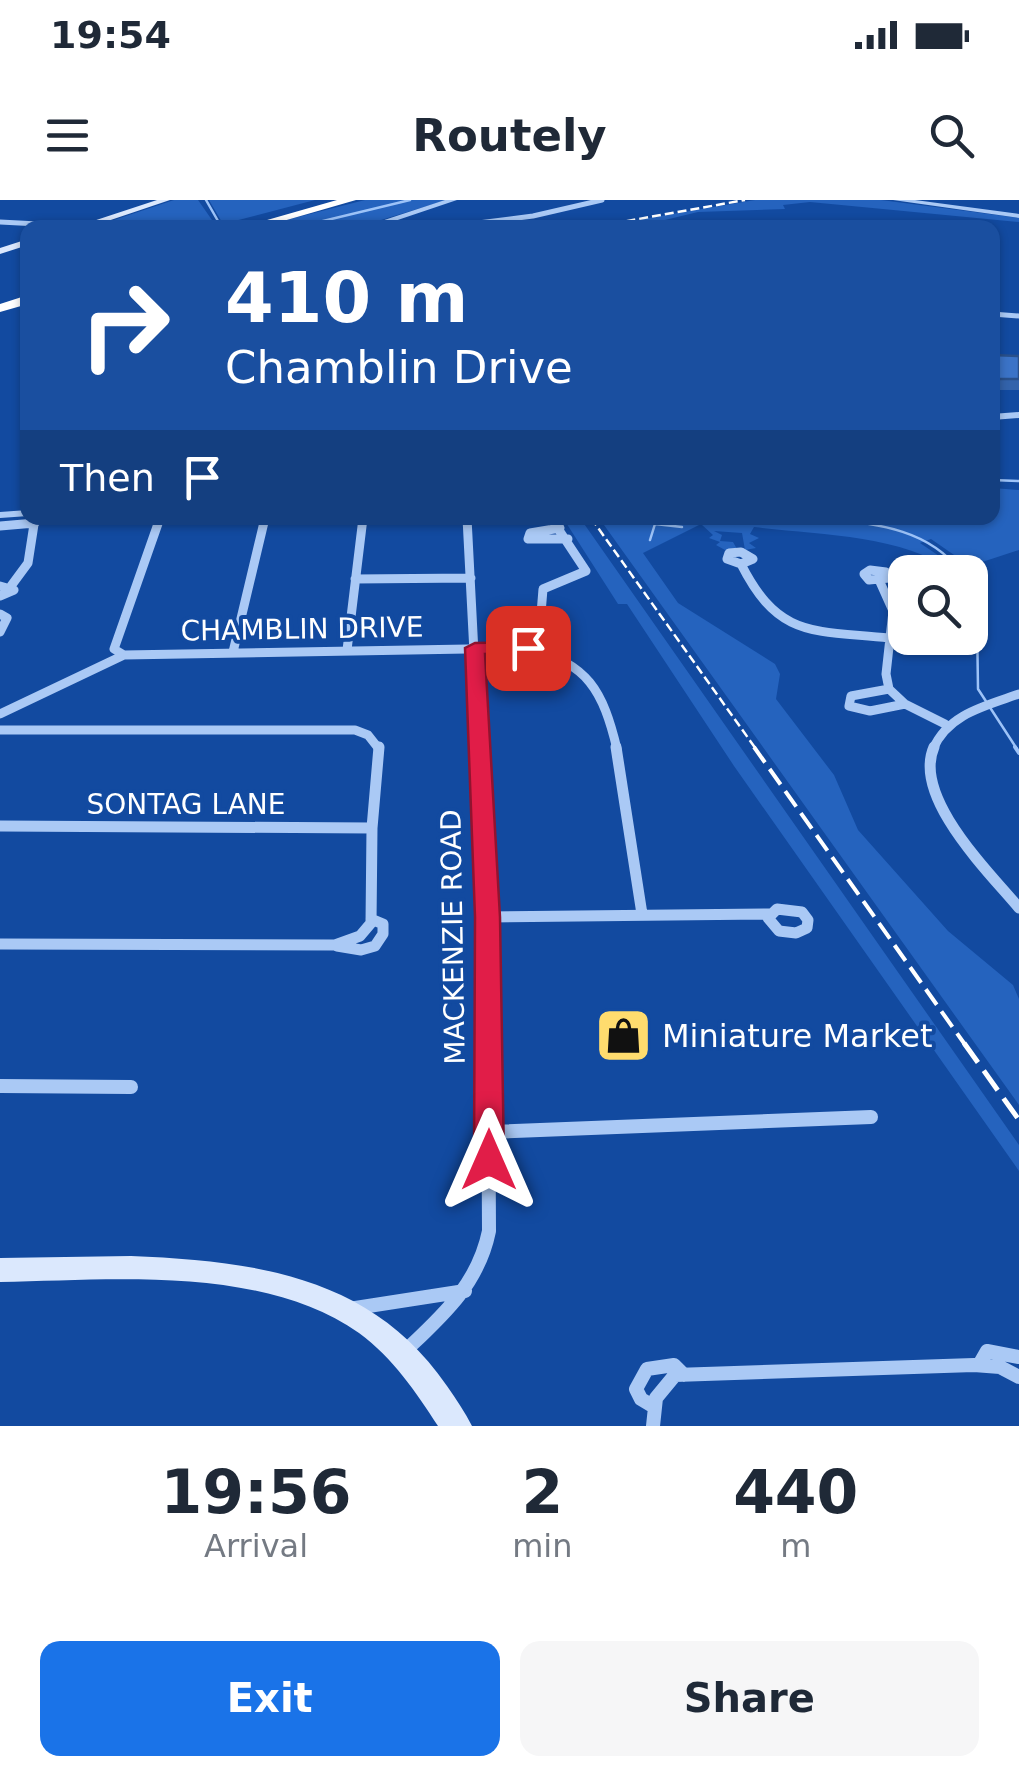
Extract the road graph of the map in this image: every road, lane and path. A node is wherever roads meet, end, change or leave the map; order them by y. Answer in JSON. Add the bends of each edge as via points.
{"nodes":[{"id":1,"x":166,"y":200,"type":"edge"},
{"id":2,"x":328,"y":200,"type":"edge"},
{"id":3,"x":350,"y":200,"type":"edge"},
{"id":4,"x":454,"y":200,"type":"edge"},
{"id":5,"x":602,"y":200,"type":"edge"},
{"id":6,"x":896,"y":200,"type":"edge"},
{"id":7,"x":960,"y":200,"type":"edge"},
{"id":8,"x":952,"y":208,"type":"junction"},
{"id":9,"x":1019,"y":216,"type":"edge"},
{"id":10,"x":105,"y":220,"type":"edge"},
{"id":11,"x":258,"y":220,"type":"edge"},
{"id":12,"x":262,"y":220,"type":"edge"},
{"id":13,"x":390,"y":220,"type":"edge"},
{"id":14,"x":501,"y":220,"type":"edge"},
{"id":15,"x":35,"y":525,"type":"edge"},
{"id":16,"x":158,"y":525,"type":"edge"},
{"id":17,"x":262,"y":525,"type":"edge"},
{"id":18,"x":362,"y":525,"type":"edge"},
{"id":19,"x":466,"y":525,"type":"edge"},
{"id":20,"x":558,"y":525,"type":"edge"},
{"id":21,"x":560,"y":528,"type":"junction"},
{"id":22,"x":568,"y":539,"type":"junction"},
{"id":23,"x":741,"y":564,"type":"dead end"},
{"id":24,"x":470,"y":578,"type":"junction"},
{"id":25,"x":355,"y":579,"type":"junction"},
{"id":26,"x":880,"y":582,"type":"dead end"},
{"id":27,"x":0,"y":586,"type":"edge"},
{"id":28,"x":11,"y":586,"type":"junction"},
{"id":29,"x":888,"y":595,"type":"edge"},
{"id":30,"x":0,"y":596,"type":"edge"},
{"id":31,"x":0,"y":614,"type":"edge"},
{"id":32,"x":0,"y":632,"type":"edge"},
{"id":33,"x":888,"y":638,"type":"edge"},
{"id":34,"x":475,"y":648,"type":"junction"},
{"id":35,"x":528,"y":648,"type":"junction"},
{"id":36,"x":346,"y":650,"type":"junction"},
{"id":37,"x":888,"y":650,"type":"edge"},
{"id":38,"x":233,"y":652,"type":"junction"},
{"id":39,"x":124,"y":656,"type":"junction"},
{"id":40,"x":889,"y":689,"type":"junction"},
{"id":41,"x":1019,"y":694,"type":"edge"},
{"id":42,"x":904,"y":704,"type":"junction"},
{"id":43,"x":0,"y":714,"type":"edge"},
{"id":44,"x":945,"y":724,"type":"junction"},
{"id":45,"x":0,"y":730,"type":"edge"},
{"id":46,"x":0,"y":826,"type":"edge"},
{"id":47,"x":372,"y":828,"type":"junction"},
{"id":48,"x":1019,"y":908,"type":"edge"},
{"id":49,"x":642,"y":914,"type":"junction"},
{"id":50,"x":769,"y":914,"type":"dead end"},
{"id":51,"x":487,"y":917,"type":"junction"},
{"id":52,"x":371,"y":919,"type":"junction"},
{"id":53,"x":0,"y":944,"type":"edge"},
{"id":54,"x":335,"y":946,"type":"junction"},
{"id":55,"x":0,"y":1086,"type":"edge"},
{"id":56,"x":131,"y":1086,"type":"dead end"},
{"id":57,"x":871,"y":1117,"type":"dead end"},
{"id":58,"x":489,"y":1132,"type":"junction"},
{"id":59,"x":0,"y":1270,"type":"edge"},
{"id":60,"x":466,"y":1290,"type":"junction"},
{"id":61,"x":345,"y":1309,"type":"junction"},
{"id":62,"x":403,"y":1352,"type":"junction"},
{"id":63,"x":1019,"y":1357,"type":"edge"},
{"id":64,"x":979,"y":1365,"type":"junction"},
{"id":65,"x":684,"y":1375,"type":"junction"},
{"id":66,"x":1019,"y":1376,"type":"edge"},
{"id":67,"x":651,"y":1405,"type":"junction"},
{"id":68,"x":456,"y":1426,"type":"edge"},
{"id":69,"x":653,"y":1426,"type":"edge"}],
"edges":[{"from":1,"to":10,"type":"main road"},
{"from":2,"to":11,"type":"highway"},
{"from":3,"to":12,"type":"highway"},
{"from":4,"to":13,"type":"street"},
{"from":5,"to":14,"type":"street"},
{"from":6,"to":8,"type":"street"},
{"from":7,"to":8,"type":"street"},
{"from":8,"to":9,"type":"street"},
{"from":15,"to":28,"type":"street","via":[[34,550]]},
{"from":16,"to":39,"type":"street","via":[[114,649]]},
{"from":17,"to":38,"type":"street"},
{"from":18,"to":25,"type":"street"},
{"from":19,"to":24,"type":"street","name":"MACKENZIE ROAD"},
{"from":20,"to":21,"type":"street"},
{"from":21,"to":22,"type":"street"},
{"from":21,"to":22,"type":"street","via":[[530,532],[528,539]]},
{"from":22,"to":35,"type":"street","via":[[586,571],[544,589],[540,626]]},
{"from":23,"to":33,"type":"street","via":[[763,604],[780,618]]},
{"from":24,"to":25,"type":"street"},
{"from":24,"to":34,"type":"street","name":"MACKENZIE ROAD"},
{"from":25,"to":36,"type":"street"},
{"from":26,"to":29,"type":"street"},
{"from":27,"to":28,"type":"street"},
{"from":28,"to":30,"type":"street","via":[[13,592]]},
{"from":31,"to":32,"type":"street","via":[[7,618]]},
{"from":34,"to":35,"type":"street","name":"CHAMBLIN DRIVE"},
{"from":34,"to":36,"type":"street","name":"CHAMBLIN DRIVE"},
{"from":34,"to":51,"type":"street","name":"MACKENZIE ROAD"},
{"from":35,"to":49,"type":"street","name":"CHAMBLIN DRIVE","via":[[574,664],[612,724]]},
{"from":36,"to":38,"type":"street","name":"CHAMBLIN DRIVE"},
{"from":37,"to":40,"type":"street"},
{"from":38,"to":39,"type":"street","name":"CHAMBLIN DRIVE"},
{"from":39,"to":43,"type":"street"},
{"from":40,"to":42,"type":"street"},
{"from":40,"to":42,"type":"street","via":[[851,696],[849,706],[874,712]]},
{"from":41,"to":44,"type":"street"},
{"from":42,"to":44,"type":"street"},
{"from":44,"to":48,"type":"street","via":[[934,738],[928,776],[938,809]]},
{"from":45,"to":47,"type":"street","via":[[355,730],[379,746]]},
{"from":46,"to":47,"type":"street","name":"SONTAG LANE"},
{"from":47,"to":52,"type":"street"},
{"from":49,"to":50,"type":"street"},
{"from":49,"to":51,"type":"street"},
{"from":51,"to":58,"type":"street","name":"MACKENZIE ROAD"},
{"from":52,"to":54,"type":"street","via":[[360,936]]},
{"from":52,"to":54,"type":"street","via":[[383,924],[378,944],[357,952]]},
{"from":53,"to":54,"type":"street"},
{"from":55,"to":56,"type":"street"},
{"from":57,"to":58,"type":"street"},
{"from":58,"to":60,"type":"street","name":"MACKENZIE ROAD","via":[[487,1248]]},
{"from":59,"to":61,"type":"main road","via":[[220,1270],[287,1284]]},
{"from":60,"to":61,"type":"street"},
{"from":60,"to":62,"type":"street","name":"MACKENZIE ROAD"},
{"from":61,"to":62,"type":"main road"},
{"from":62,"to":68,"type":"main road"},
{"from":63,"to":64,"type":"street","via":[[987,1351]]},
{"from":64,"to":65,"type":"street"},
{"from":64,"to":66,"type":"street"},
{"from":65,"to":67,"type":"street","via":[[659,1388]]},
{"from":65,"to":67,"type":"street","via":[[674,1364],[647,1370],[636,1389]]},
{"from":67,"to":69,"type":"street"}]}
